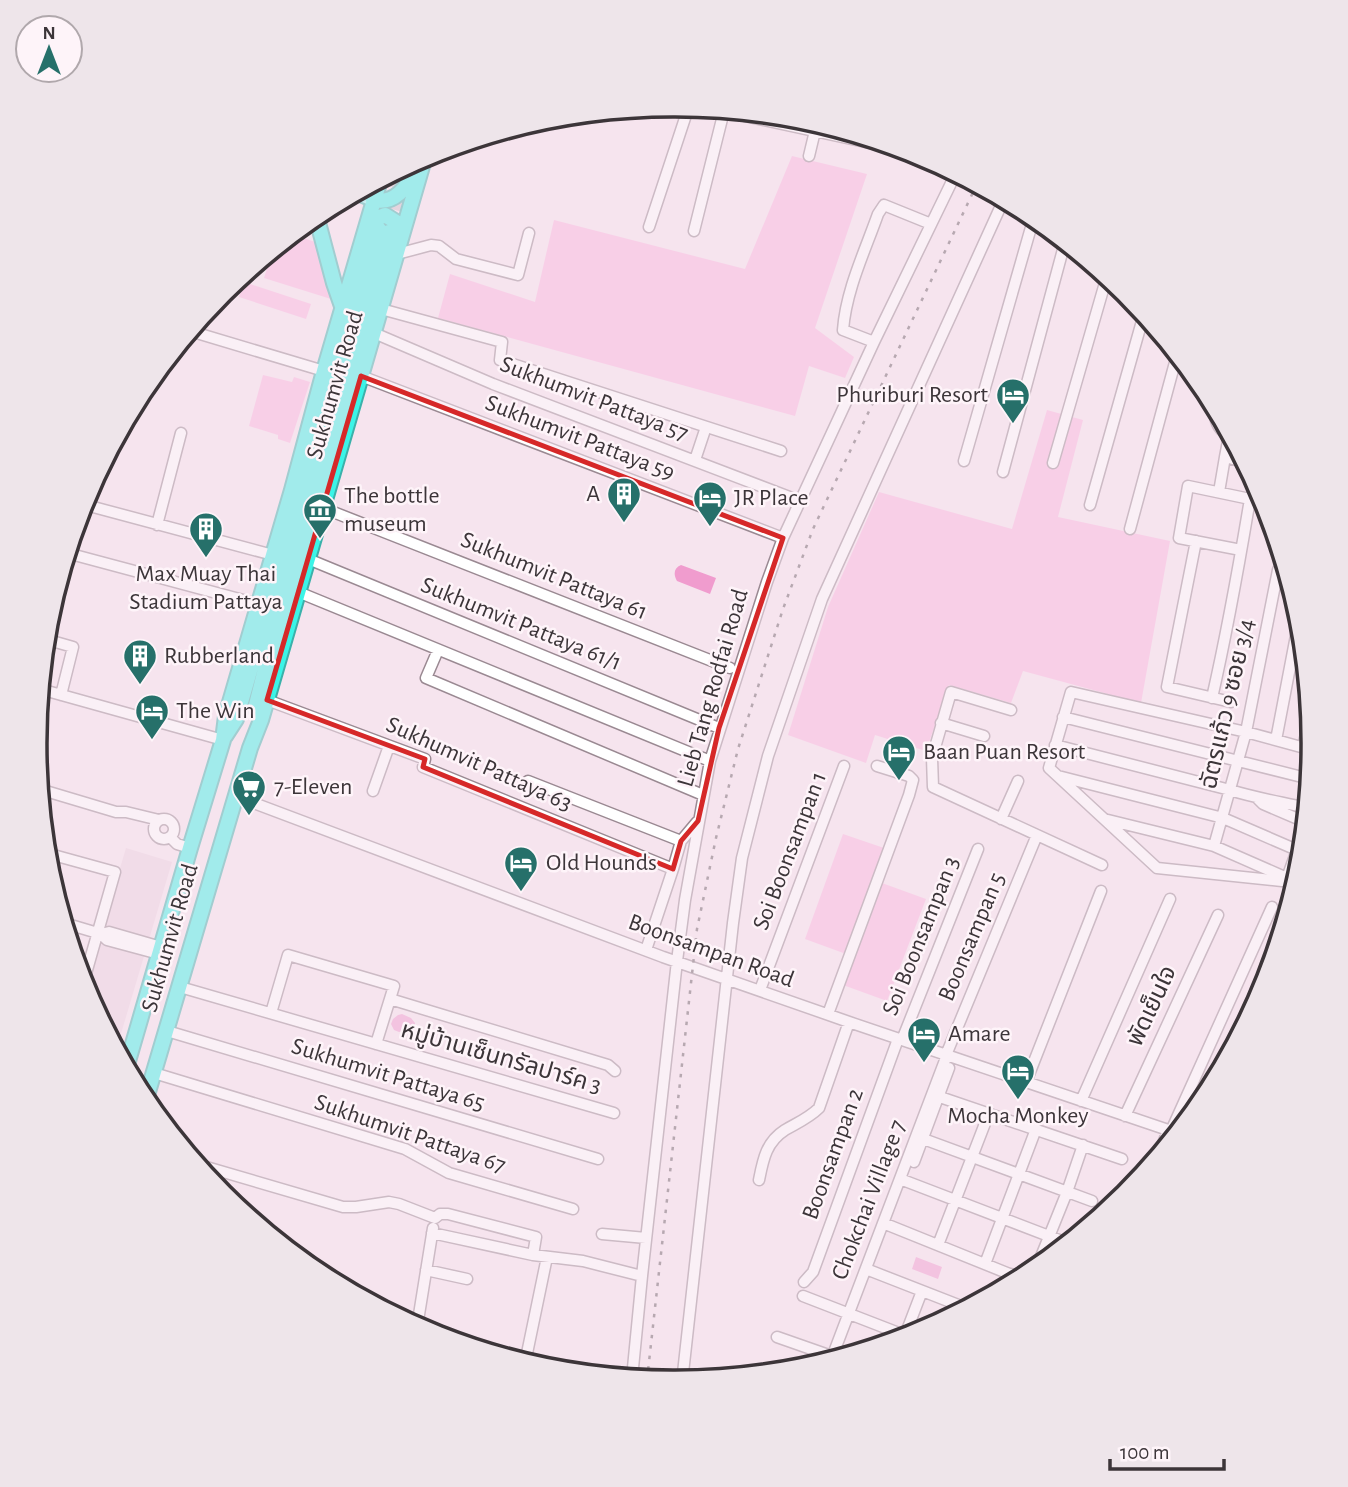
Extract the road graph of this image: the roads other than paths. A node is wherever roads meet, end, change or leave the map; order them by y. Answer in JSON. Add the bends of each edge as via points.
{"nodes":[{"id":1,"x":685,"y":117,"type":"edge"},
{"id":2,"x":722,"y":119,"type":"edge"},
{"id":3,"x":814,"y":133,"type":"edge"},
{"id":4,"x":809,"y":156,"type":"dead end"},
{"id":5,"x":420,"y":170,"type":"edge"},
{"id":6,"x":415,"y":173,"type":"edge"},
{"id":7,"x":952,"y":182,"type":"edge"},
{"id":8,"x":381,"y":190,"type":"edge"},
{"id":9,"x":374,"y":194,"type":"tunnel mouth"},
{"id":10,"x":393,"y":198,"type":"junction"},
{"id":11,"x":1000,"y":209,"type":"edge"},
{"id":12,"x":932,"y":224,"type":"junction"},
{"id":13,"x":405,"y":226,"type":"junction"},
{"id":14,"x":319,"y":227,"type":"edge"},
{"id":15,"x":649,"y":227,"type":"dead end"},
{"id":16,"x":1031,"y":228,"type":"edge"},
{"id":17,"x":694,"y":231,"type":"dead end"},
{"id":18,"x":529,"y":233,"type":"dead end"},
{"id":19,"x":363,"y":240,"type":"junction"},
{"id":20,"x":398,"y":251,"type":"junction"},
{"id":21,"x":1062,"y":251,"type":"edge"},
{"id":22,"x":1104,"y":288,"type":"edge"},
{"id":23,"x":343,"y":309,"type":"junction"},
{"id":24,"x":381,"y":309,"type":"junction"},
{"id":25,"x":1141,"y":325,"type":"edge"},
{"id":26,"x":374,"y":333,"type":"junction"},
{"id":27,"x":200,"y":334,"type":"edge"},
{"id":28,"x":874,"y":342,"type":"junction"},
{"id":29,"x":1174,"y":366,"type":"edge"},
{"id":30,"x":324,"y":370,"type":"junction"},
{"id":31,"x":361,"y":376,"type":"junction"},
{"id":32,"x":706,"y":426,"type":"junction"},
{"id":33,"x":181,"y":433,"type":"dead end"},
{"id":34,"x":1227,"y":449,"type":"edge"},
{"id":35,"x":782,"y":451,"type":"dead end"},
{"id":36,"x":1225,"y":457,"type":"junction"},
{"id":37,"x":1232,"y":459,"type":"edge"},
{"id":38,"x":695,"y":460,"type":"junction"},
{"id":39,"x":964,"y":461,"type":"dead end"},
{"id":40,"x":1053,"y":463,"type":"dead end"},
{"id":41,"x":1003,"y":472,"type":"dead end"},
{"id":42,"x":1219,"y":492,"type":"junction"},
{"id":43,"x":800,"y":501,"type":"junction"},
{"id":44,"x":1090,"y":505,"type":"dead end"},
{"id":45,"x":94,"y":507,"type":"edge"},
{"id":46,"x":323,"y":508,"type":"junction"},
{"id":47,"x":157,"y":525,"type":"junction"},
{"id":48,"x":1130,"y":529,"type":"dead end"},
{"id":49,"x":783,"y":538,"type":"junction"},
{"id":50,"x":1196,"y":541,"type":"junction"},
{"id":51,"x":1241,"y":550,"type":"junction"},
{"id":52,"x":273,"y":555,"type":"junction"},
{"id":53,"x":77,"y":556,"type":"edge"},
{"id":54,"x":308,"y":559,"type":"junction"},
{"id":55,"x":1279,"y":583,"type":"edge"},
{"id":56,"x":298,"y":592,"type":"junction"},
{"id":57,"x":258,"y":604,"type":"junction"},
{"id":58,"x":56,"y":642,"type":"edge"},
{"id":59,"x":438,"y":650,"type":"junction"},
{"id":60,"x":1293,"y":650,"type":"edge"},
{"id":61,"x":730,"y":668,"type":"dead end"},
{"id":62,"x":50,"y":692,"type":"edge"},
{"id":63,"x":61,"y":695,"type":"junction"},
{"id":64,"x":1212,"y":698,"type":"junction"},
{"id":65,"x":267,"y":700,"type":"junction"},
{"id":66,"x":1231,"y":702,"type":"dead end"},
{"id":67,"x":1011,"y":710,"type":"dead end"},
{"id":68,"x":1063,"y":717,"type":"junction"},
{"id":69,"x":941,"y":723,"type":"junction"},
{"id":70,"x":719,"y":728,"type":"junction"},
{"id":71,"x":1246,"y":732,"type":"junction"},
{"id":72,"x":984,"y":736,"type":"dead end"},
{"id":73,"x":223,"y":740,"type":"junction"},
{"id":74,"x":1276,"y":740,"type":"junction"},
{"id":75,"x":1055,"y":745,"type":"junction"},
{"id":76,"x":389,"y":746,"type":"junction"},
{"id":77,"x":1301,"y":747,"type":"edge"},
{"id":78,"x":250,"y":748,"type":"junction"},
{"id":79,"x":1238,"y":760,"type":"junction"},
{"id":80,"x":710,"y":761,"type":"junction"},
{"id":81,"x":877,"y":765,"type":"dead end"},
{"id":82,"x":844,"y":766,"type":"dead end"},
{"id":83,"x":1053,"y":772,"type":"junction"},
{"id":84,"x":1299,"y":776,"type":"edge"},
{"id":85,"x":528,"y":781,"type":"dead end"},
{"id":86,"x":1018,"y":781,"type":"dead end"},
{"id":87,"x":1230,"y":790,"type":"junction"},
{"id":88,"x":373,"y":791,"type":"dead end"},
{"id":89,"x":50,"y":792,"type":"edge"},
{"id":90,"x":703,"y":795,"type":"junction"},
{"id":91,"x":235,"y":796,"type":"junction"},
{"id":92,"x":1258,"y":798,"type":"junction"},
{"id":93,"x":1297,"y":806,"type":"edge"},
{"id":94,"x":1223,"y":818,"type":"junction"},
{"id":95,"x":1296,"y":818,"type":"edge"},
{"id":96,"x":1002,"y":819,"type":"junction"},
{"id":97,"x":1105,"y":820,"type":"junction"},
{"id":98,"x":698,"y":821,"type":"junction"},
{"id":99,"x":157,"y":824,"type":"junction"},
{"id":100,"x":1037,"y":835,"type":"junction"},
{"id":101,"x":170,"y":837,"type":"junction"},
{"id":102,"x":681,"y":841,"type":"junction"},
{"id":103,"x":1214,"y":846,"type":"junction"},
{"id":104,"x":190,"y":848,"type":"junction"},
{"id":105,"x":1292,"y":848,"type":"edge"},
{"id":106,"x":978,"y":849,"type":"dead end"},
{"id":107,"x":58,"y":856,"type":"edge"},
{"id":108,"x":1102,"y":865,"type":"dead end"},
{"id":109,"x":673,"y":869,"type":"junction"},
{"id":110,"x":1287,"y":878,"type":"edge"},
{"id":111,"x":1286,"y":879,"type":"edge"},
{"id":112,"x":1101,"y":891,"type":"dead end"},
{"id":113,"x":1170,"y":899,"type":"dead end"},
{"id":114,"x":1272,"y":907,"type":"dead end"},
{"id":115,"x":1218,"y":915,"type":"dead end"},
{"id":116,"x":75,"y":926,"type":"edge"},
{"id":117,"x":99,"y":933,"type":"junction"},
{"id":118,"x":646,"y":950,"type":"junction"},
{"id":119,"x":160,"y":951,"type":"junction"},
{"id":120,"x":677,"y":961,"type":"junction"},
{"id":121,"x":89,"y":966,"type":"edge"},
{"id":122,"x":726,"y":978,"type":"junction"},
{"id":123,"x":180,"y":987,"type":"junction"},
{"id":124,"x":760,"y":990,"type":"junction"},
{"id":125,"x":390,"y":999,"type":"junction"},
{"id":126,"x":271,"y":1013,"type":"junction"},
{"id":127,"x":828,"y":1014,"type":"junction"},
{"id":128,"x":849,"y":1022,"type":"junction"},
{"id":129,"x":166,"y":1031,"type":"junction"},
{"id":130,"x":900,"y":1039,"type":"junction"},
{"id":131,"x":376,"y":1044,"type":"junction"},
{"id":132,"x":130,"y":1054,"type":"edge"},
{"id":133,"x":949,"y":1056,"type":"junction"},
{"id":134,"x":615,"y":1071,"type":"dead end"},
{"id":135,"x":154,"y":1073,"type":"junction"},
{"id":136,"x":1026,"y":1082,"type":"junction"},
{"id":137,"x":150,"y":1087,"type":"edge"},
{"id":138,"x":936,"y":1095,"type":"junction"},
{"id":139,"x":1081,"y":1101,"type":"junction"},
{"id":140,"x":614,"y":1112,"type":"dead end"},
{"id":141,"x":1181,"y":1112,"type":"edge"},
{"id":142,"x":989,"y":1113,"type":"junction"},
{"id":143,"x":1125,"y":1116,"type":"junction"},
{"id":144,"x":1036,"y":1129,"type":"junction"},
{"id":145,"x":1167,"y":1130,"type":"edge"},
{"id":146,"x":920,"y":1137,"type":"junction"},
{"id":147,"x":1083,"y":1145,"type":"junction"},
{"id":148,"x":973,"y":1157,"type":"junction"},
{"id":149,"x":1122,"y":1158,"type":"dead end"},
{"id":150,"x":598,"y":1159,"type":"dead end"},
{"id":151,"x":215,"y":1169,"type":"edge"},
{"id":152,"x":1020,"y":1174,"type":"junction"},
{"id":153,"x":759,"y":1180,"type":"dead end"},
{"id":154,"x":903,"y":1181,"type":"junction"},
{"id":155,"x":1067,"y":1192,"type":"junction"},
{"id":156,"x":955,"y":1201,"type":"junction"},
{"id":157,"x":1092,"y":1201,"type":"dead end"},
{"id":158,"x":573,"y":1209,"type":"dead end"},
{"id":159,"x":435,"y":1218,"type":"junction"},
{"id":160,"x":1002,"y":1219,"type":"junction"},
{"id":161,"x":886,"y":1224,"type":"junction"},
{"id":162,"x":432,"y":1233,"type":"junction"},
{"id":163,"x":602,"y":1234,"type":"dead end"},
{"id":164,"x":1049,"y":1237,"type":"junction"},
{"id":165,"x":646,"y":1238,"type":"junction"},
{"id":166,"x":1057,"y":1240,"type":"edge"},
{"id":167,"x":938,"y":1245,"type":"junction"},
{"id":168,"x":1044,"y":1250,"type":"edge"},
{"id":169,"x":533,"y":1255,"type":"junction"},
{"id":170,"x":547,"y":1257,"type":"junction"},
{"id":171,"x":985,"y":1264,"type":"junction"},
{"id":172,"x":426,"y":1270,"type":"junction"},
{"id":173,"x":868,"y":1270,"type":"junction"},
{"id":174,"x":1008,"y":1274,"type":"edge"},
{"id":175,"x":642,"y":1276,"type":"junction"},
{"id":176,"x":467,"y":1279,"type":"dead end"},
{"id":177,"x":804,"y":1282,"type":"dead end"},
{"id":178,"x":922,"y":1291,"type":"junction"},
{"id":179,"x":803,"y":1296,"type":"dead end"},
{"id":180,"x":955,"y":1304,"type":"edge"},
{"id":181,"x":851,"y":1315,"type":"junction"},
{"id":182,"x":419,"y":1316,"type":"edge"},
{"id":183,"x":910,"y":1324,"type":"edge"},
{"id":184,"x":891,"y":1331,"type":"edge"},
{"id":185,"x":777,"y":1337,"type":"dead end"},
{"id":186,"x":839,"y":1348,"type":"edge"},
{"id":187,"x":527,"y":1352,"type":"edge"},
{"id":188,"x":820,"y":1353,"type":"edge"},
{"id":189,"x":633,"y":1369,"type":"edge"},
{"id":190,"x":683,"y":1370,"type":"edge"}],
"edges":[{"from":1,"to":15,"type":"street"},
{"from":2,"to":17,"type":"street"},
{"from":3,"to":4,"type":"street"},
{"from":5,"to":13,"type":"highway","name":"Sukhumvit Road"},
{"from":6,"to":10,"type":"highway"},
{"from":7,"to":12,"type":"street","name":"Lieb Tang Rodfai Road"},
{"from":8,"to":10,"type":"highway"},
{"from":9,"to":19,"type":"highway","name":"Sukhumvit Road"},
{"from":10,"to":13,"type":"highway"},
{"from":11,"to":122,"type":"street","via":[[822,599],[768,756],[742,858]]},
{"from":12,"to":28,"type":"street","name":"Lieb Tang Rodfai Road"},
{"from":12,"to":28,"type":"street","via":[[884,205],[878,214],[850,294],[843,330]]},
{"from":13,"to":20,"type":"highway","name":"Sukhumvit Road"},
{"from":14,"to":23,"type":"highway"},
{"from":16,"to":39,"type":"street"},
{"from":18,"to":20,"type":"street","via":[[518,275],[456,259],[439,246]]},
{"from":19,"to":20,"type":"highway","via":[[376,219],[385,215],[398,227]]},
{"from":19,"to":23,"type":"highway","name":"Sukhumvit Road"},
{"from":20,"to":24,"type":"highway","name":"Sukhumvit Road"},
{"from":21,"to":41,"type":"street"},
{"from":22,"to":40,"type":"street"},
{"from":23,"to":30,"type":"highway","name":"Sukhumvit Road"},
{"from":24,"to":26,"type":"highway","name":"Sukhumvit Road"},
{"from":24,"to":32,"type":"street","via":[[502,342],[500,360]]},
{"from":25,"to":44,"type":"street"},
{"from":26,"to":31,"type":"highway","name":"Sukhumvit Road"},
{"from":26,"to":38,"type":"street","name":"Sukhumvit Pattaya 57","via":[[493,384]]},
{"from":27,"to":30,"type":"street"},
{"from":28,"to":43,"type":"street","name":"Lieb Tang Rodfai Road"},
{"from":29,"to":48,"type":"street"},
{"from":30,"to":52,"type":"highway","name":"Sukhumvit Road"},
{"from":31,"to":46,"type":"highway","name":"Sukhumvit Road"},
{"from":31,"to":49,"type":"street","name":"Sukhumvit Pattaya 59"},
{"from":32,"to":35,"type":"street"},
{"from":32,"to":38,"type":"street"},
{"from":33,"to":47,"type":"street"},
{"from":34,"to":36,"type":"street"},
{"from":36,"to":37,"type":"street"},
{"from":36,"to":42,"type":"street"},
{"from":38,"to":43,"type":"street","name":"Sukhumvit Pattaya 57"},
{"from":42,"to":50,"type":"street","via":[[1188,486],[1179,538]]},
{"from":42,"to":51,"type":"street","via":[[1250,499]]},
{"from":43,"to":49,"type":"street","name":"Lieb Tang Rodfai Road"},
{"from":45,"to":47,"type":"street"},
{"from":46,"to":54,"type":"highway","name":"Sukhumvit Road"},
{"from":46,"to":61,"type":"street","name":"Sukhumvit Pattaya 61"},
{"from":47,"to":52,"type":"street"},
{"from":49,"to":70,"type":"street","name":"Lieb Tang Rodfai Road"},
{"from":50,"to":51,"type":"street"},
{"from":50,"to":64,"type":"street","via":[[1167,687]]},
{"from":51,"to":64,"type":"street"},
{"from":52,"to":57,"type":"highway","name":"Sukhumvit Road"},
{"from":53,"to":57,"type":"street"},
{"from":54,"to":56,"type":"highway","name":"Sukhumvit Road"},
{"from":54,"to":70,"type":"street","name":"Sukhumvit Pattaya 61/1"},
{"from":55,"to":71,"type":"street","name":"ฉัตรแก้ว 9 ซอย 3/4"},
{"from":56,"to":59,"type":"street"},
{"from":56,"to":65,"type":"highway","name":"Sukhumvit Road"},
{"from":57,"to":73,"type":"highway","name":"Sukhumvit Road"},
{"from":58,"to":63,"type":"street","via":[[73,647]]},
{"from":59,"to":80,"type":"street"},
{"from":59,"to":90,"type":"street","via":[[426,678]]},
{"from":60,"to":74,"type":"street"},
{"from":62,"to":63,"type":"street"},
{"from":63,"to":73,"type":"street"},
{"from":64,"to":66,"type":"street"},
{"from":65,"to":76,"type":"street","name":"Sukhumvit Pattaya 63"},
{"from":65,"to":78,"type":"highway","name":"Sukhumvit Road"},
{"from":67,"to":69,"type":"street","via":[[951,692]]},
{"from":68,"to":71,"type":"street","via":[[1071,692]]},
{"from":68,"to":75,"type":"street"},
{"from":68,"to":79,"type":"street"},
{"from":69,"to":72,"type":"street"},
{"from":69,"to":96,"type":"street","via":[[932,758],[933,787]]},
{"from":70,"to":80,"type":"street","name":"Lieb Tang Rodfai Road"},
{"from":71,"to":74,"type":"street"},
{"from":71,"to":79,"type":"street","name":"ฉัตรแก้ว 9 ซอย 3/4"},
{"from":73,"to":78,"type":"highway","name":"Sukhumvit Road","via":[[236,719],[384,231],[284,594],[252,718]]},
{"from":73,"to":104,"type":"highway","name":"Sukhumvit Road"},
{"from":74,"to":77,"type":"street"},
{"from":75,"to":83,"type":"street"},
{"from":75,"to":87,"type":"street"},
{"from":76,"to":88,"type":"street"},
{"from":76,"to":109,"type":"street","name":"Sukhumvit Pattaya 63","via":[[425,760],[423,767]]},
{"from":78,"to":91,"type":"highway","name":"Sukhumvit Road"},
{"from":79,"to":84,"type":"street"},
{"from":79,"to":87,"type":"street","name":"ฉัตรแก้ว 9 ซอย 3/4"},
{"from":80,"to":90,"type":"street","name":"Lieb Tang Rodfai Road"},
{"from":81,"to":127,"type":"street","via":[[913,780]]},
{"from":82,"to":124,"type":"street","name":"Soi Boonsampan 1"},
{"from":83,"to":94,"type":"street"},
{"from":83,"to":97,"type":"street"},
{"from":85,"to":102,"type":"street"},
{"from":86,"to":96,"type":"street"},
{"from":87,"to":92,"type":"street"},
{"from":87,"to":94,"type":"street","name":"ฉัตรแก้ว 9 ซอย 3/4"},
{"from":89,"to":99,"type":"street"},
{"from":90,"to":98,"type":"street","name":"Lieb Tang Rodfai Road"},
{"from":91,"to":118,"type":"street","name":"Boonsampan Road"},
{"from":91,"to":123,"type":"highway","name":"Sukhumvit Road"},
{"from":92,"to":93,"type":"street"},
{"from":92,"to":95,"type":"street"},
{"from":94,"to":103,"type":"street","name":"ฉัตรแก้ว 9 ซอย 3/4"},
{"from":94,"to":105,"type":"street"},
{"from":96,"to":100,"type":"street"},
{"from":97,"to":103,"type":"street"},
{"from":97,"to":111,"type":"street","via":[[1157,868]]},
{"from":98,"to":102,"type":"street"},
{"from":98,"to":120,"type":"street","name":"Lieb Tang Rodfai Road"},
{"from":99,"to":101,"type":"street","via":[[158,837]]},
{"from":99,"to":101,"type":"street","via":[[166,819],[174,825]]},
{"from":100,"to":108,"type":"street"},
{"from":100,"to":133,"type":"street","name":"Boonsampan 5"},
{"from":101,"to":104,"type":"street"},
{"from":102,"to":109,"type":"street"},
{"from":103,"to":110,"type":"street"},
{"from":104,"to":119,"type":"highway","name":"Sukhumvit Road"},
{"from":106,"to":130,"type":"street","name":"Soi Boonsampan 3"},
{"from":107,"to":117,"type":"street","via":[[115,872]]},
{"from":109,"to":118,"type":"street"},
{"from":112,"to":136,"type":"street"},
{"from":113,"to":139,"type":"street"},
{"from":114,"to":141,"type":"street"},
{"from":115,"to":143,"type":"street","name":"พัดเย็นใจ"},
{"from":116,"to":117,"type":"street"},
{"from":117,"to":119,"type":"street","via":[[107,940]]},
{"from":117,"to":121,"type":"street"},
{"from":118,"to":120,"type":"street","name":"Boonsampan Road"},
{"from":119,"to":132,"type":"highway","name":"Sukhumvit Road"},
{"from":120,"to":122,"type":"street","name":"Boonsampan Road"},
{"from":120,"to":165,"type":"street","name":"Lieb Tang Rodfai Road"},
{"from":122,"to":124,"type":"street","name":"Boonsampan Road"},
{"from":122,"to":190,"type":"street"},
{"from":123,"to":126,"type":"street","name":"หมู่บ้านเซ็นทรัลปาร์ค 3"},
{"from":123,"to":129,"type":"highway","name":"Sukhumvit Road"},
{"from":124,"to":127,"type":"street","name":"Boonsampan Road"},
{"from":125,"to":126,"type":"street","name":"หมู่บ้านเซ็นทรัลปาร์ค 3","via":[[394,986],[288,955]]},
{"from":125,"to":131,"type":"street","name":"หมู่บ้านเซ็นทรัลปาร์ค 3"},
{"from":125,"to":134,"type":"street","name":"หมู่บ้านเซ็นทรัลปาร์ค 3","via":[[608,1065]]},
{"from":126,"to":131,"type":"street","name":"หมู่บ้านเซ็นทรัลปาร์ค 3"},
{"from":127,"to":128,"type":"street","name":"Boonsampan Road"},
{"from":128,"to":130,"type":"street","name":"Boonsampan Road"},
{"from":128,"to":153,"type":"street","via":[[819,1108],[772,1141]]},
{"from":129,"to":135,"type":"highway","name":"Sukhumvit Road"},
{"from":129,"to":150,"type":"street","name":"Sukhumvit Pattaya 65"},
{"from":130,"to":133,"type":"street","name":"Boonsampan Road"},
{"from":130,"to":177,"type":"street","name":"Boonsampan 2","via":[[813,1272]]},
{"from":131,"to":140,"type":"street","name":"หมู่บ้านเซ็นทรัลปาร์ค 3"},
{"from":133,"to":136,"type":"street","name":"Boonsampan Road"},
{"from":133,"to":138,"type":"street","name":"Chokchai Village 7"},
{"from":135,"to":137,"type":"highway","name":"Sukhumvit Road"},
{"from":135,"to":158,"type":"street","name":"Sukhumvit Pattaya 67","via":[[405,1149],[449,1173]]},
{"from":136,"to":139,"type":"street","name":"Boonsampan Road"},
{"from":138,"to":142,"type":"street"},
{"from":138,"to":146,"type":"street","name":"Chokchai Village 7"},
{"from":139,"to":143,"type":"street","name":"Boonsampan Road"},
{"from":142,"to":144,"type":"street"},
{"from":142,"to":148,"type":"street"},
{"from":143,"to":145,"type":"street","name":"Boonsampan Road"},
{"from":144,"to":147,"type":"street"},
{"from":144,"to":152,"type":"street"},
{"from":146,"to":148,"type":"street"},
{"from":146,"to":154,"type":"street","name":"Chokchai Village 7"},
{"from":147,"to":149,"type":"street"},
{"from":147,"to":155,"type":"street"},
{"from":148,"to":152,"type":"street"},
{"from":148,"to":156,"type":"street"},
{"from":151,"to":159,"type":"street","via":[[344,1207],[389,1202]]},
{"from":152,"to":155,"type":"street"},
{"from":152,"to":160,"type":"street"},
{"from":154,"to":156,"type":"street"},
{"from":154,"to":161,"type":"street","name":"Chokchai Village 7"},
{"from":155,"to":157,"type":"street"},
{"from":155,"to":164,"type":"street"},
{"from":156,"to":160,"type":"street"},
{"from":156,"to":167,"type":"street"},
{"from":159,"to":162,"type":"street"},
{"from":159,"to":169,"type":"street","via":[[448,1214],[536,1237]]},
{"from":160,"to":164,"type":"street"},
{"from":160,"to":171,"type":"street"},
{"from":161,"to":167,"type":"street"},
{"from":161,"to":173,"type":"street","name":"Chokchai Village 7"},
{"from":162,"to":169,"type":"street"},
{"from":162,"to":172,"type":"street"},
{"from":163,"to":165,"type":"street"},
{"from":164,"to":166,"type":"street"},
{"from":164,"to":168,"type":"street"},
{"from":165,"to":175,"type":"street","name":"Lieb Tang Rodfai Road"},
{"from":167,"to":171,"type":"street"},
{"from":169,"to":170,"type":"street"},
{"from":170,"to":175,"type":"street"},
{"from":170,"to":187,"type":"street"},
{"from":171,"to":174,"type":"street"},
{"from":172,"to":176,"type":"street"},
{"from":172,"to":182,"type":"street"},
{"from":173,"to":178,"type":"street"},
{"from":173,"to":181,"type":"street","name":"Chokchai Village 7"},
{"from":175,"to":189,"type":"street","name":"Lieb Tang Rodfai Road"},
{"from":178,"to":180,"type":"street"},
{"from":178,"to":183,"type":"street"},
{"from":179,"to":181,"type":"street"},
{"from":181,"to":184,"type":"street"},
{"from":181,"to":186,"type":"street","name":"Chokchai Village 7"},
{"from":185,"to":188,"type":"street"}]}
